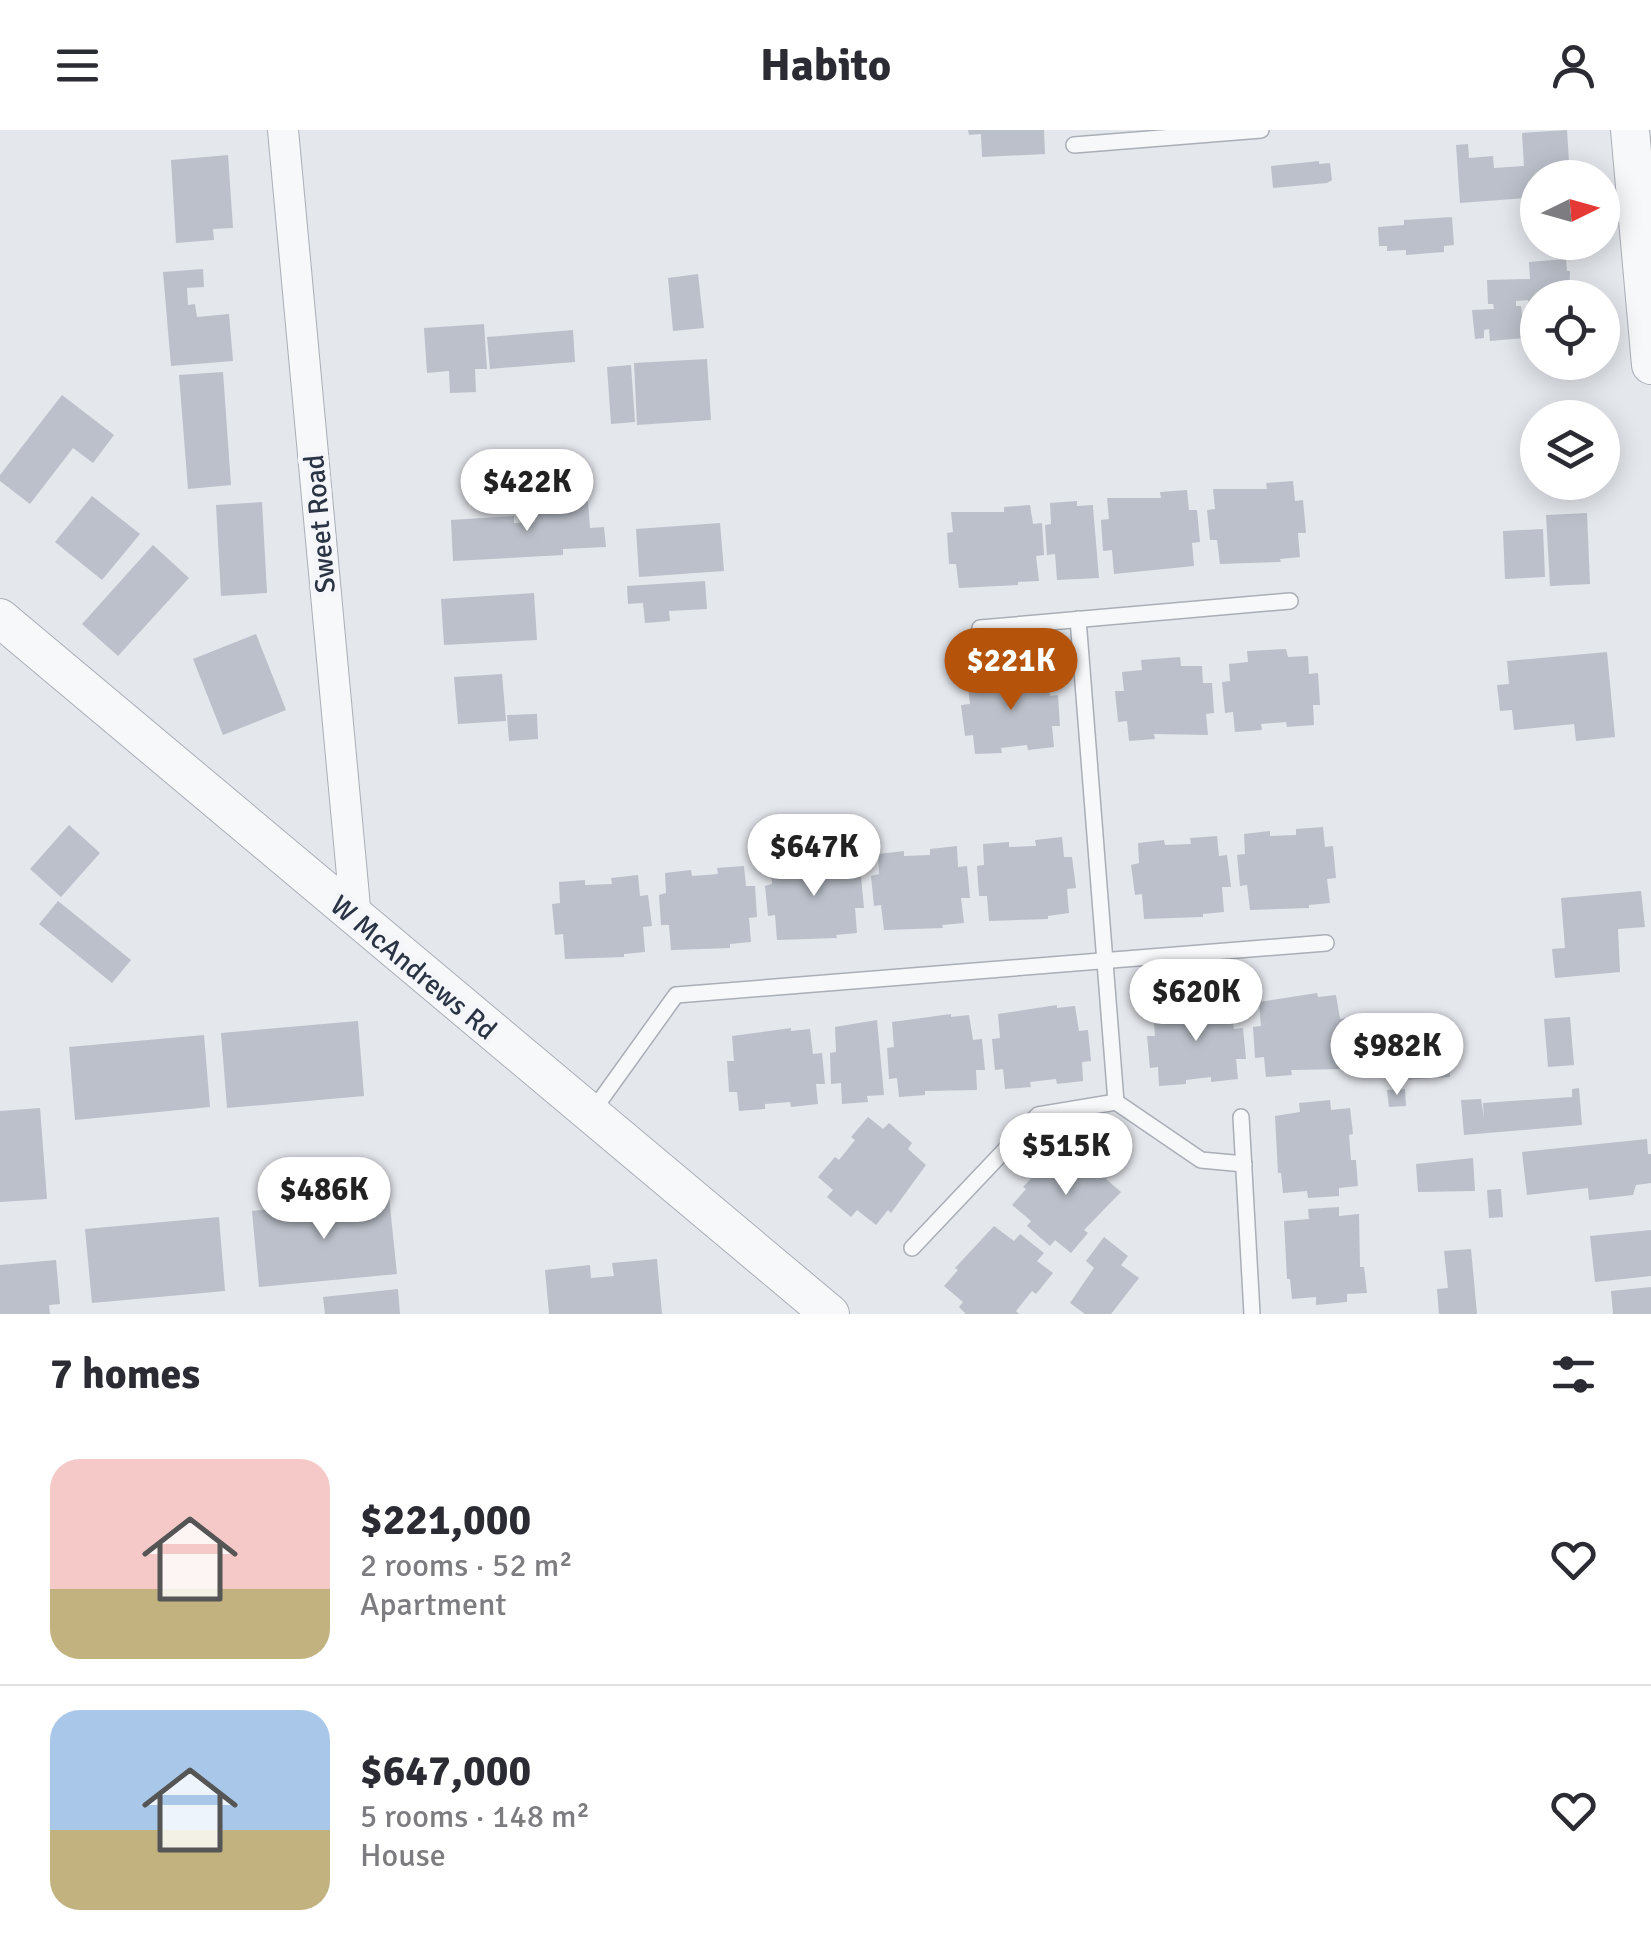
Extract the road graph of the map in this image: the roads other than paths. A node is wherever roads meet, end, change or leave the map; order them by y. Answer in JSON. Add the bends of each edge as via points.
{"nodes":[{"id":1,"x":283,"y":130,"type":"edge"},
{"id":2,"x":1261,"y":130,"type":"edge"},
{"id":3,"x":1630,"y":130,"type":"edge"},
{"id":4,"x":1074,"y":145,"type":"dead end"},
{"id":5,"x":1651,"y":365,"type":"edge"},
{"id":6,"x":1290,"y":601,"type":"dead end"},
{"id":7,"x":0,"y":618,"type":"edge"},
{"id":8,"x":1078,"y":620,"type":"junction"},
{"id":9,"x":980,"y":628,"type":"dead end"},
{"id":10,"x":356,"y":918,"type":"junction"},
{"id":11,"x":1326,"y":942,"type":"dead end"},
{"id":12,"x":1105,"y":960,"type":"junction"},
{"id":13,"x":1116,"y":1102,"type":"junction"},
{"id":14,"x":591,"y":1114,"type":"junction"},
{"id":15,"x":1241,"y":1117,"type":"dead end"},
{"id":16,"x":1244,"y":1164,"type":"junction"},
{"id":17,"x":912,"y":1248,"type":"dead end"},
{"id":18,"x":830,"y":1314,"type":"edge"},
{"id":19,"x":1252,"y":1314,"type":"edge"}],
"edges":[{"from":1,"to":10,"type":"street","name":"Sweet Road"},
{"from":2,"to":4,"type":"lane"},
{"from":3,"to":5,"type":"street"},
{"from":6,"to":8,"type":"lane"},
{"from":7,"to":10,"type":"street","name":"W McAndrews Rd"},
{"from":8,"to":9,"type":"lane"},
{"from":8,"to":12,"type":"lane"},
{"from":10,"to":14,"type":"street","name":"W McAndrews Rd"},
{"from":11,"to":12,"type":"lane"},
{"from":12,"to":13,"type":"lane"},
{"from":12,"to":14,"type":"lane","via":[[676,995]]},
{"from":13,"to":16,"type":"lane","via":[[1201,1160]]},
{"from":13,"to":17,"type":"lane","via":[[1038,1115]]},
{"from":14,"to":18,"type":"street","name":"W McAndrews Rd"},
{"from":15,"to":16,"type":"lane"},
{"from":16,"to":19,"type":"lane"}]}
